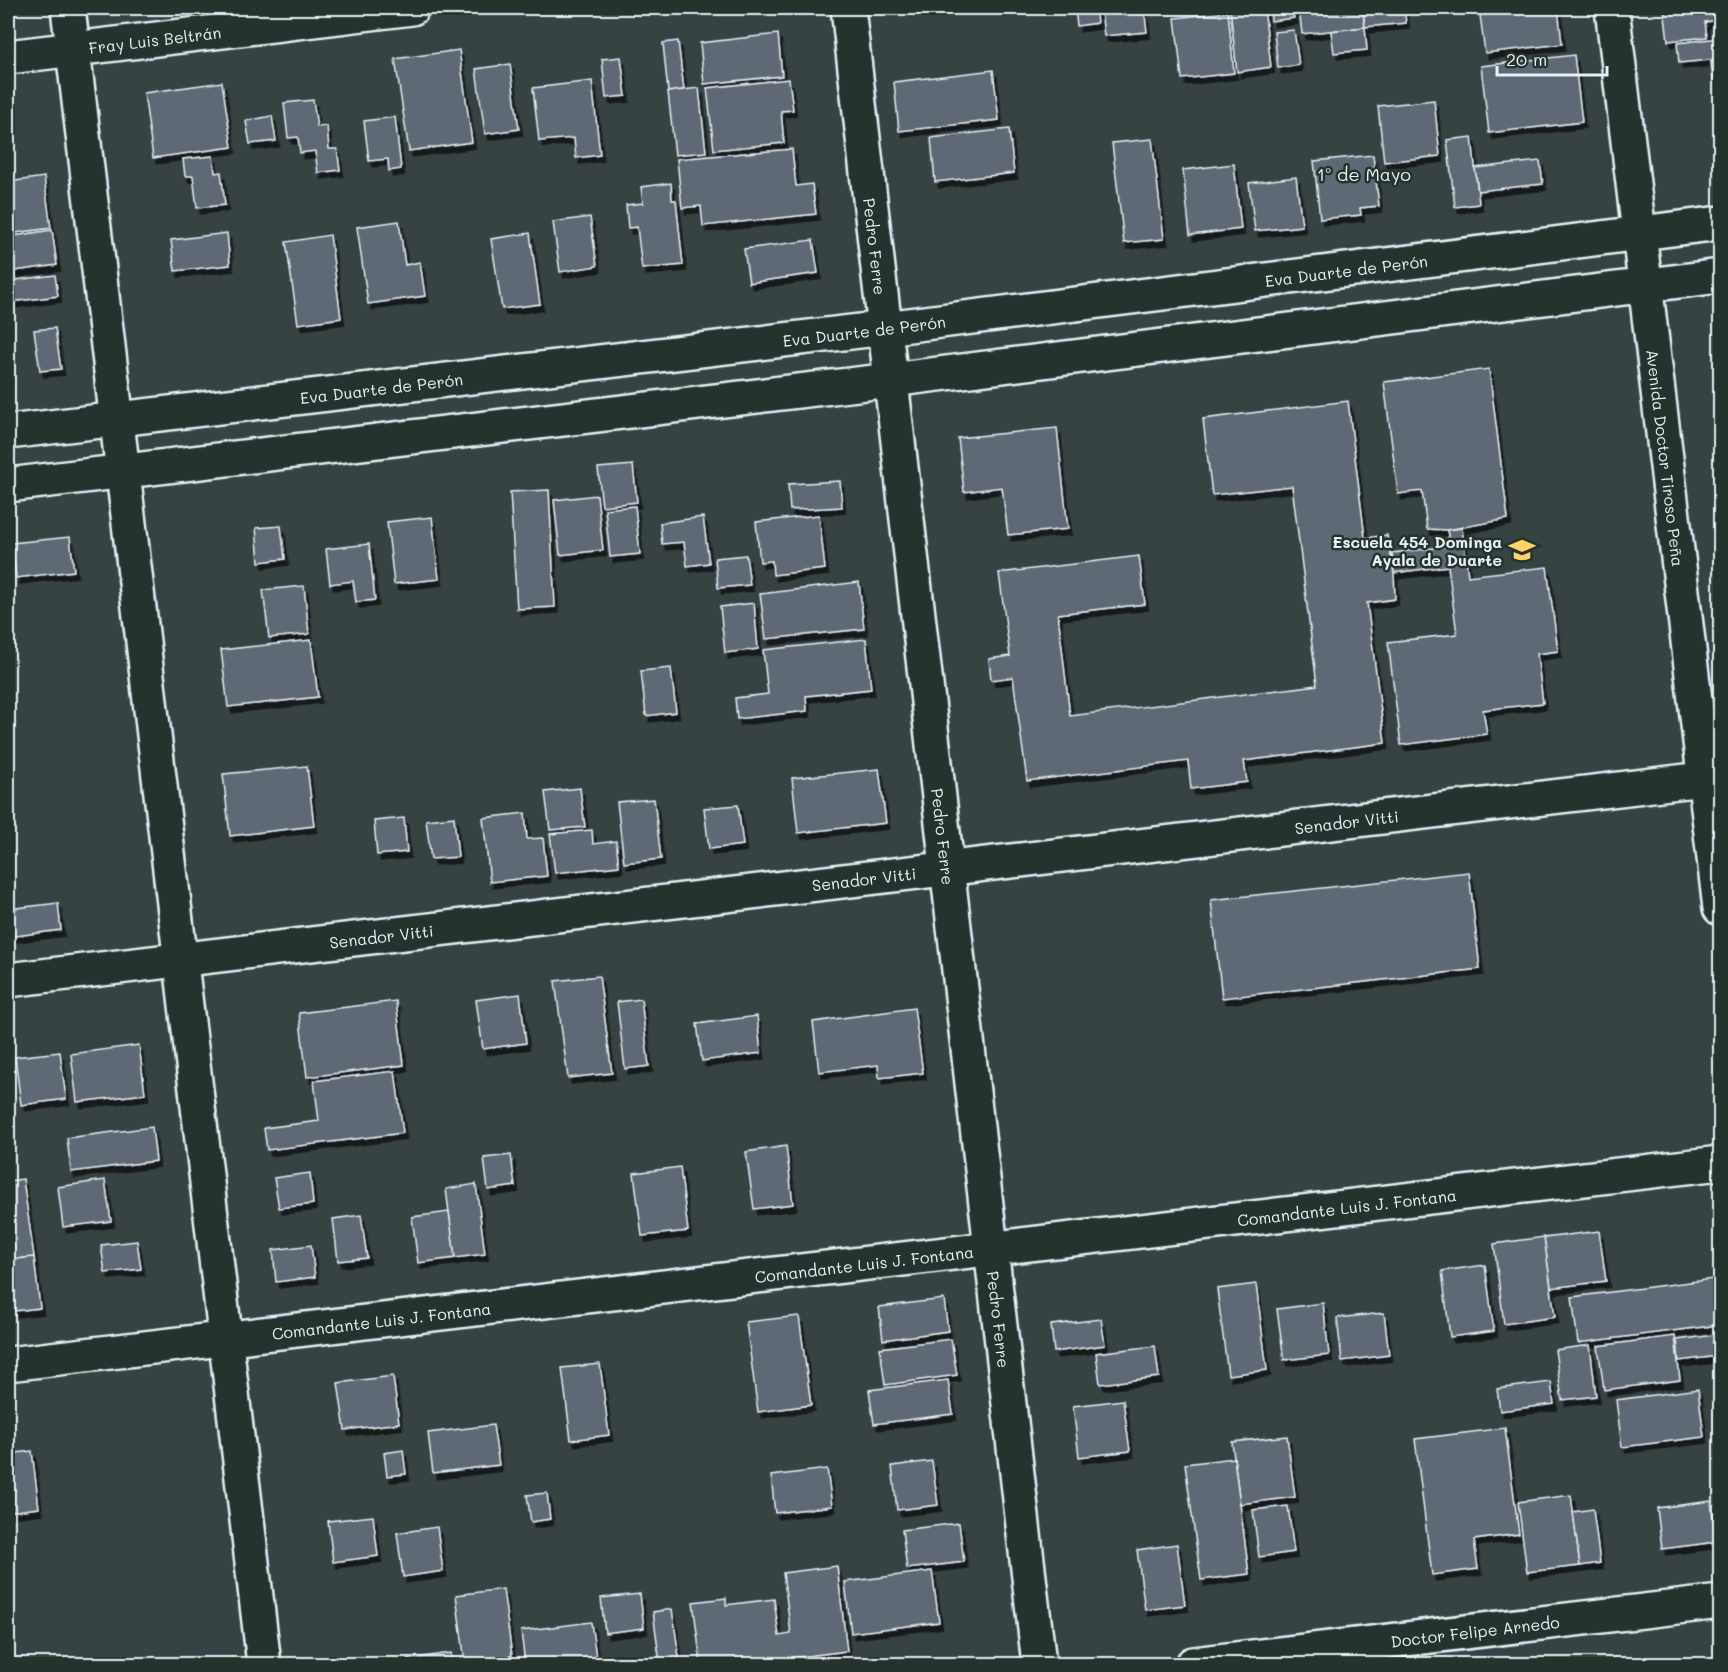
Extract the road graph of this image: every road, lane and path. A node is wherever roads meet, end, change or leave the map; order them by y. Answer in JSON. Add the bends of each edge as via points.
{"nodes":[{"id":1,"x":68,"y":8,"type":"edge"},
{"id":2,"x":412,"y":8,"type":"edge"},
{"id":3,"x":848,"y":8,"type":"edge"},
{"id":4,"x":1612,"y":8,"type":"edge"},
{"id":5,"x":73,"y":49,"type":"junction"},
{"id":6,"x":8,"y":57,"type":"edge"},
{"id":7,"x":1720,"y":223,"type":"edge"},
{"id":8,"x":1640,"y":231,"type":"junction"},
{"id":9,"x":1720,"y":276,"type":"edge"},
{"id":10,"x":1647,"y":285,"type":"junction"},
{"id":11,"x":885,"y":328,"type":"junction"},
{"id":12,"x":891,"y":380,"type":"junction"},
{"id":13,"x":118,"y":418,"type":"junction"},
{"id":14,"x":8,"y":432,"type":"edge"},
{"id":15,"x":124,"y":471,"type":"junction"},
{"id":16,"x":8,"y":485,"type":"edge"},
{"id":17,"x":1713,"y":778,"type":"edge"},
{"id":18,"x":947,"y":868,"type":"junction"},
{"id":19,"x":1720,"y":909,"type":"edge"},
{"id":20,"x":181,"y":959,"type":"junction"},
{"id":21,"x":8,"y":980,"type":"edge"},
{"id":22,"x":1720,"y":1163,"type":"edge"},
{"id":23,"x":991,"y":1249,"type":"junction"},
{"id":24,"x":226,"y":1338,"type":"junction"},
{"id":25,"x":8,"y":1364,"type":"edge"},
{"id":26,"x":1720,"y":1602,"type":"edge"},
{"id":27,"x":264,"y":1665,"type":"edge"},
{"id":28,"x":1039,"y":1665,"type":"edge"},
{"id":29,"x":1193,"y":1665,"type":"edge"}],
"edges":[{"from":1,"to":5,"type":"street"},
{"from":2,"to":5,"type":"street","name":"Fray Luis Beltrán"},
{"from":3,"to":11,"type":"street","name":"Pedro Ferre"},
{"from":4,"to":8,"type":"street","name":"Avenida Doctor Tiroso Peña"},
{"from":5,"to":6,"type":"street","name":"Fray Luis Beltrán"},
{"from":5,"to":13,"type":"street"},
{"from":7,"to":8,"type":"street","name":"Eva Duarte de Perón"},
{"from":8,"to":10,"type":"street","name":"Avenida Doctor Tiroso Peña"},
{"from":8,"to":11,"type":"street","name":"Eva Duarte de Perón"},
{"from":9,"to":10,"type":"street"},
{"from":10,"to":12,"type":"street"},
{"from":10,"to":17,"type":"street","name":"Avenida Doctor Tiroso Peña"},
{"from":11,"to":12,"type":"street","name":"Pedro Ferre"},
{"from":11,"to":13,"type":"street","name":"Eva Duarte de Perón"},
{"from":12,"to":15,"type":"street"},
{"from":12,"to":18,"type":"street","name":"Pedro Ferre"},
{"from":13,"to":14,"type":"street","name":"Eva Duarte de Perón"},
{"from":13,"to":15,"type":"street"},
{"from":15,"to":16,"type":"street"},
{"from":15,"to":20,"type":"street"},
{"from":17,"to":18,"type":"street","name":"Senador Vitti"},
{"from":17,"to":19,"type":"street","name":"Avenida Doctor Tiroso Peña"},
{"from":18,"to":20,"type":"street","name":"Senador Vitti"},
{"from":18,"to":23,"type":"street","name":"Pedro Ferre"},
{"from":20,"to":21,"type":"street","name":"Senador Vitti"},
{"from":20,"to":24,"type":"street"},
{"from":22,"to":23,"type":"street","name":"Comandante Luis J. Fontana"},
{"from":23,"to":24,"type":"street","name":"Comandante Luis J. Fontana"},
{"from":23,"to":28,"type":"street","name":"Pedro Ferre"},
{"from":24,"to":25,"type":"street","name":"Comandante Luis J. Fontana"},
{"from":24,"to":27,"type":"street"},
{"from":26,"to":29,"type":"street","name":"Doctor Felipe Arnedo"}]}
